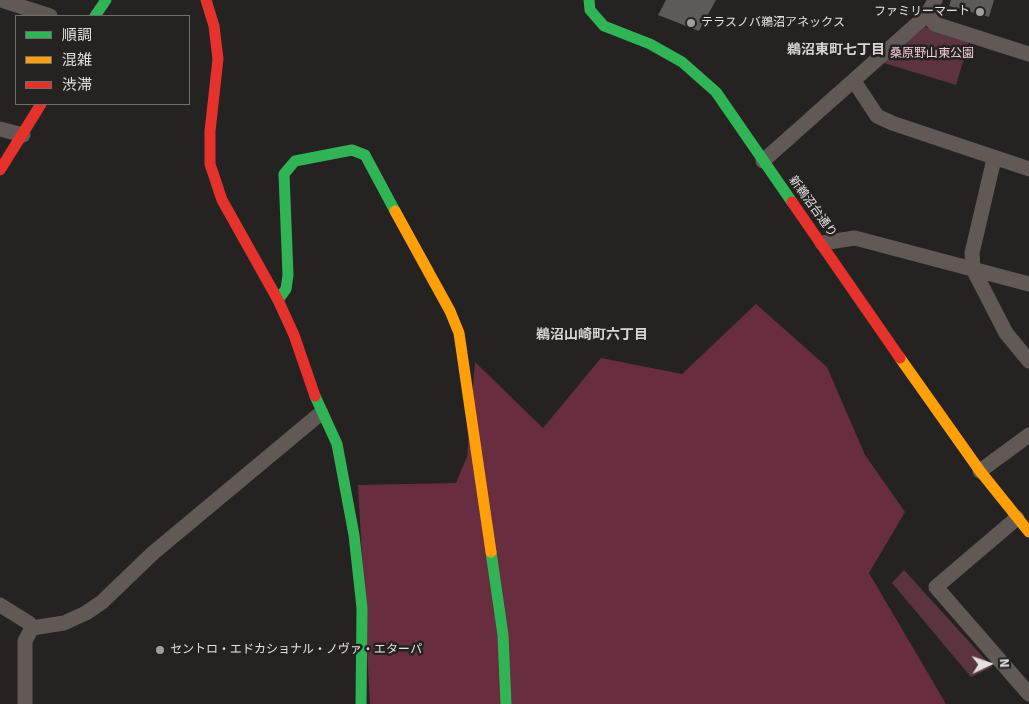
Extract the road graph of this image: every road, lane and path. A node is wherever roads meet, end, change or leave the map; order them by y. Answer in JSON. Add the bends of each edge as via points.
{"nodes":[{"id":1,"x":1,"y":0,"type":"edge"},
{"id":2,"x":106,"y":0,"type":"edge"},
{"id":3,"x":206,"y":0,"type":"edge"},
{"id":4,"x":589,"y":0,"type":"edge"},
{"id":5,"x":935,"y":0,"type":"edge"},
{"id":6,"x":47,"y":15,"type":"edge"},
{"id":7,"x":96,"y":15,"type":"edge"},
{"id":8,"x":927,"y":15,"type":"junction"},
{"id":9,"x":1029,"y":54,"type":"edge"},
{"id":10,"x":854,"y":81,"type":"junction"},
{"id":11,"x":41,"y":105,"type":"edge"},
{"id":12,"x":0,"y":129,"type":"edge"},
{"id":13,"x":23,"y":135,"type":"junction"},
{"id":14,"x":994,"y":158,"type":"junction"},
{"id":15,"x":763,"y":161,"type":"junction"},
{"id":16,"x":1029,"y":169,"type":"edge"},
{"id":17,"x":0,"y":170,"type":"edge"},
{"id":18,"x":822,"y":243,"type":"junction"},
{"id":19,"x":973,"y":269,"type":"junction"},
{"id":20,"x":1029,"y":284,"type":"edge"},
{"id":21,"x":278,"y":300,"type":"junction"},
{"id":22,"x":1029,"y":361,"type":"edge"},
{"id":23,"x":321,"y":413,"type":"junction"},
{"id":24,"x":1029,"y":435,"type":"edge"},
{"id":25,"x":980,"y":470,"type":"junction"},
{"id":26,"x":1017,"y":518,"type":"junction"},
{"id":27,"x":1029,"y":532,"type":"edge"},
{"id":28,"x":0,"y":605,"type":"edge"},
{"id":29,"x":32,"y":628,"type":"junction"},
{"id":30,"x":1029,"y":694,"type":"edge"},
{"id":31,"x":25,"y":704,"type":"edge"},
{"id":32,"x":360,"y":704,"type":"edge"},
{"id":33,"x":506,"y":704,"type":"edge"}],
"edges":[{"from":1,"to":6,"type":"street"},
{"from":2,"to":7,"type":"street"},
{"from":3,"to":21,"type":"street","via":[[214,26],[218,59],[210,131],[210,164],[222,200]]},
{"from":4,"to":15,"type":"street","name":"新鵜沼台通り","via":[[590,10],[604,26],[650,44],[682,62],[716,92]]},
{"from":5,"to":8,"type":"street"},
{"from":8,"to":9,"type":"street","via":[[935,24]]},
{"from":8,"to":10,"type":"street"},
{"from":10,"to":14,"type":"street","via":[[877,116]]},
{"from":10,"to":15,"type":"street"},
{"from":11,"to":13,"type":"street"},
{"from":12,"to":13,"type":"street"},
{"from":13,"to":17,"type":"street"},
{"from":14,"to":16,"type":"street"},
{"from":14,"to":19,"type":"street","via":[[972,253]]},
{"from":15,"to":18,"type":"street","name":"新鵜沼台通り"},
{"from":18,"to":19,"type":"street","via":[[855,238]]},
{"from":18,"to":25,"type":"street","name":"新鵜沼台通り"},
{"from":19,"to":20,"type":"street"},
{"from":19,"to":22,"type":"street","via":[[1006,333]]},
{"from":21,"to":23,"type":"street","via":[[294,335]]},
{"from":21,"to":33,"type":"street","via":[[286,289],[288,275],[284,174],[295,161],[352,150],[365,155],[459,333],[503,635]]},
{"from":23,"to":29,"type":"street","via":[[153,553],[102,602],[64,623]]},
{"from":23,"to":32,"type":"street","via":[[336,444],[354,535],[362,608]]},
{"from":24,"to":25,"type":"street"},
{"from":25,"to":26,"type":"street","name":"新鵜沼台通り"},
{"from":26,"to":27,"type":"street"},
{"from":26,"to":30,"type":"street","via":[[936,587]]},
{"from":28,"to":29,"type":"street"},
{"from":29,"to":31,"type":"street","via":[[25,641]]}]}
